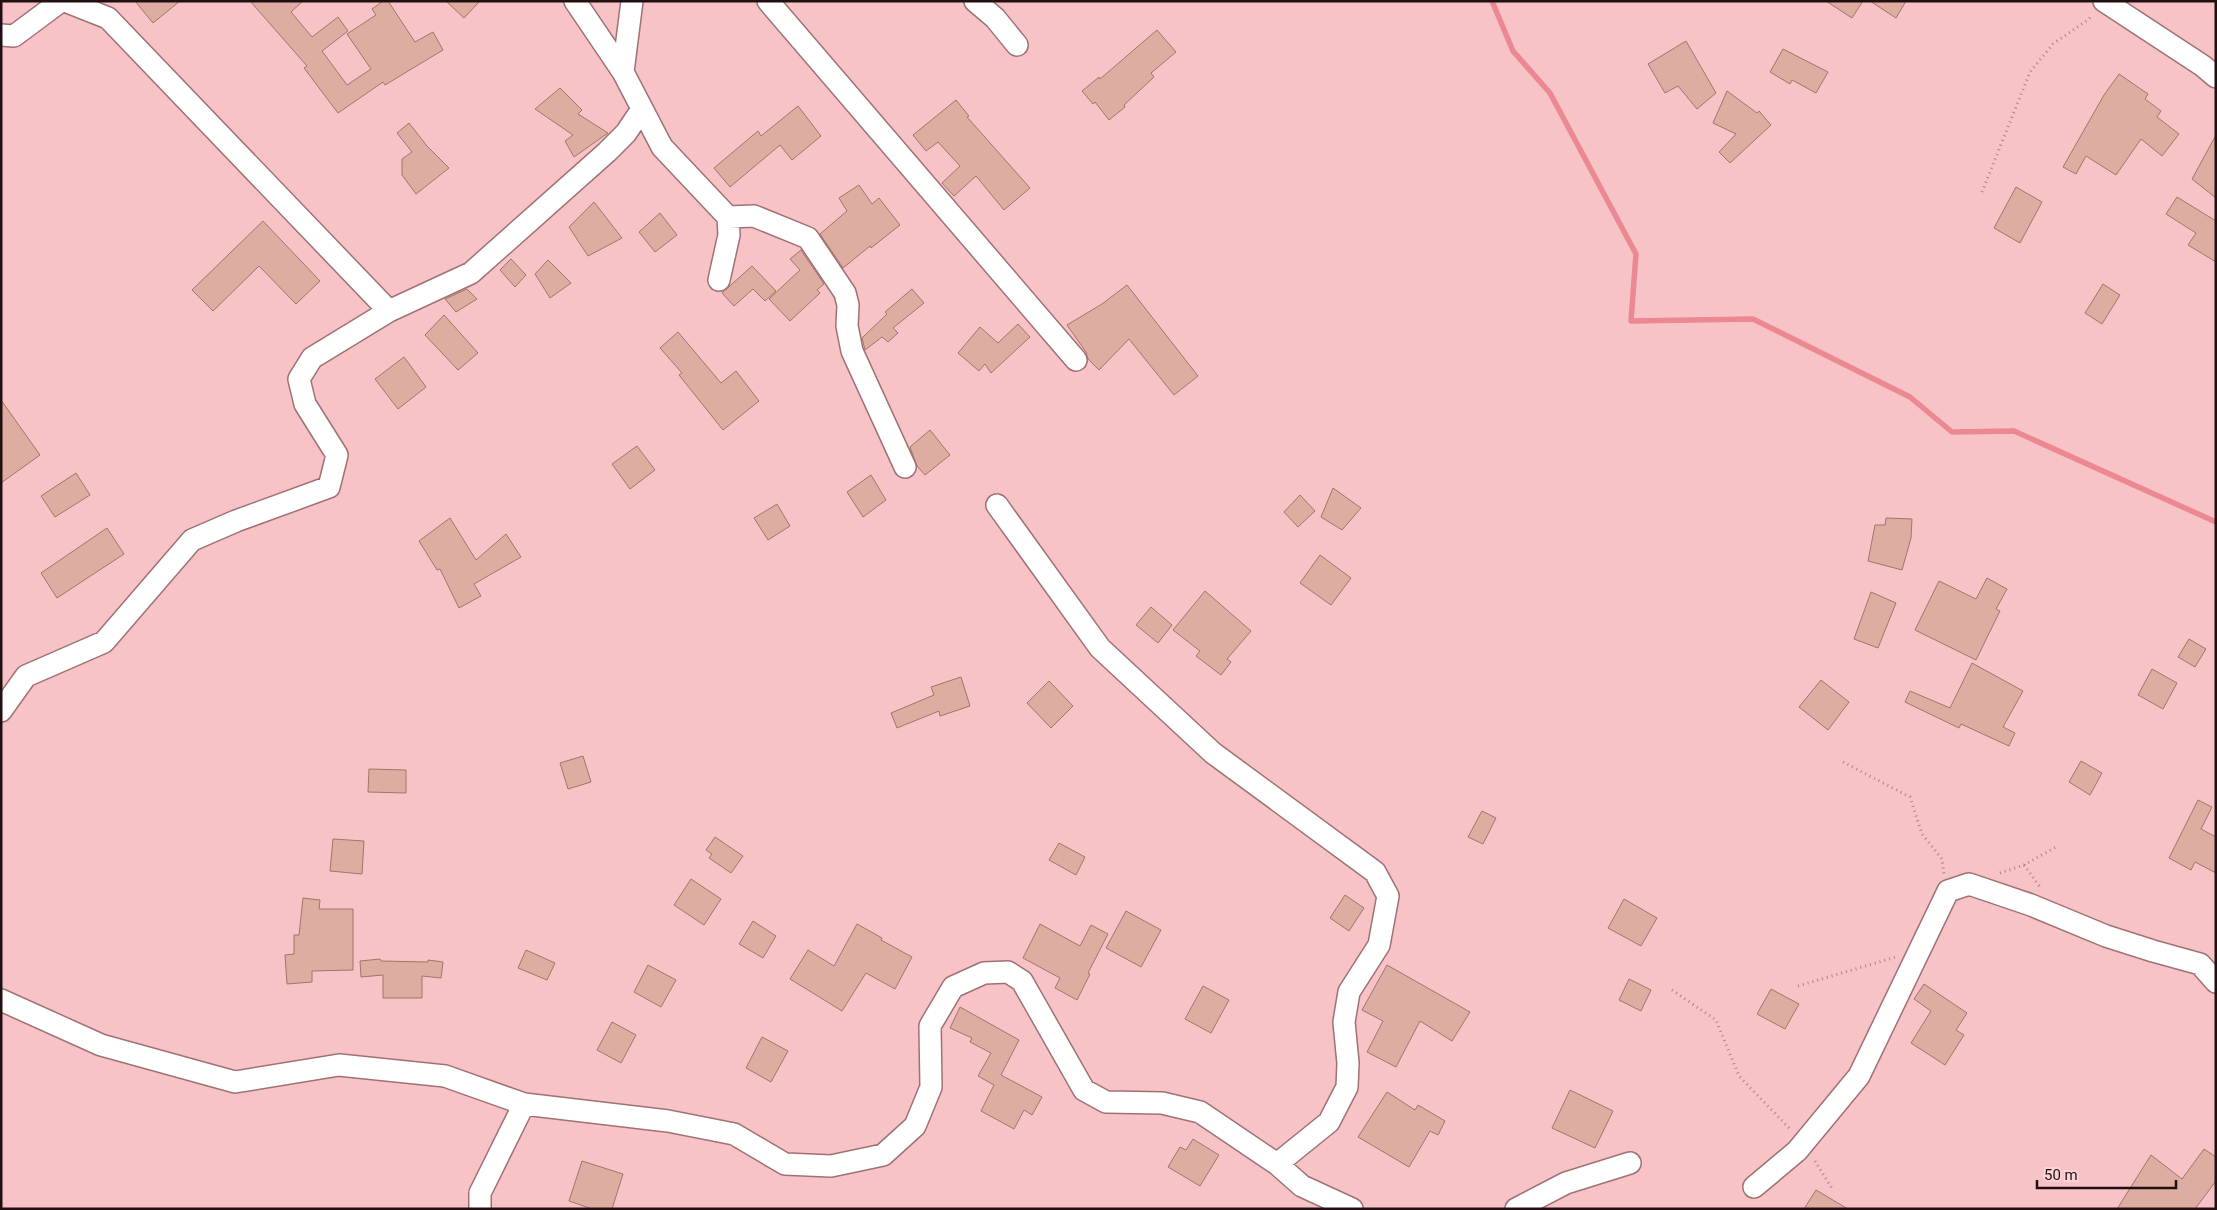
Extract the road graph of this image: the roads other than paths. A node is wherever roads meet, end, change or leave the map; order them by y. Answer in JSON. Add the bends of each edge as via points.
{"nodes":[{"id":1,"x":61,"y":1,"type":"edge"},
{"id":2,"x":65,"y":1,"type":"edge"},
{"id":3,"x":575,"y":1,"type":"edge"},
{"id":4,"x":632,"y":1,"type":"edge"},
{"id":5,"x":768,"y":1,"type":"edge"},
{"id":6,"x":975,"y":1,"type":"edge"},
{"id":7,"x":2100,"y":4,"type":"edge"},
{"id":8,"x":1,"y":36,"type":"edge"},
{"id":9,"x":1017,"y":45,"type":"dead end"},
{"id":10,"x":623,"y":72,"type":"junction"},
{"id":11,"x":2216,"y":77,"type":"edge"},
{"id":12,"x":642,"y":109,"type":"junction"},
{"id":13,"x":728,"y":217,"type":"junction"},
{"id":14,"x":719,"y":280,"type":"dead end"},
{"id":15,"x":389,"y":312,"type":"junction"},
{"id":16,"x":1076,"y":360,"type":"dead end"},
{"id":17,"x":905,"y":467,"type":"dead end"},
{"id":18,"x":997,"y":506,"type":"dead end"},
{"id":19,"x":1,"y":711,"type":"edge"},
{"id":20,"x":2216,"y":982,"type":"edge"},
{"id":21,"x":1,"y":1000,"type":"edge"},
{"id":22,"x":524,"y":1104,"type":"junction"},
{"id":23,"x":1630,"y":1163,"type":"dead end"},
{"id":24,"x":1277,"y":1164,"type":"junction"},
{"id":25,"x":1302,"y":1186,"type":"junction"},
{"id":26,"x":1754,"y":1187,"type":"dead end"},
{"id":27,"x":480,"y":1209,"type":"edge"},
{"id":28,"x":1310,"y":1209,"type":"edge"},
{"id":29,"x":1352,"y":1209,"type":"edge"},
{"id":30,"x":1516,"y":1209,"type":"edge"}],
"edges":[{"from":1,"to":8,"type":"street","via":[[14,36]]},
{"from":2,"to":15,"type":"street","via":[[108,18]]},
{"from":3,"to":10,"type":"street"},
{"from":4,"to":10,"type":"street"},
{"from":5,"to":16,"type":"street"},
{"from":6,"to":9,"type":"street","via":[[995,18]]},
{"from":7,"to":11,"type":"street"},
{"from":10,"to":12,"type":"street"},
{"from":12,"to":13,"type":"street","via":[[662,147]]},
{"from":12,"to":15,"type":"street","via":[[626,133],[607,152],[470,273]]},
{"from":13,"to":14,"type":"street","via":[[729,234]]},
{"from":13,"to":17,"type":"street","via":[[754,216],[808,238],[845,293],[852,351]]},
{"from":15,"to":19,"type":"street","via":[[312,358],[299,379],[305,404],[337,455],[329,487],[192,540],[104,642],[26,676]]},
{"from":18,"to":24,"type":"street","via":[[1100,648],[1213,753],[1375,872],[1388,896],[1379,945],[1349,992],[1344,1022],[1347,1087],[1329,1122]]},
{"from":20,"to":26,"type":"street","via":[[2200,964],[2106,936],[2032,905],[1969,884],[1948,891],[1859,1076],[1803,1143]]},
{"from":21,"to":22,"type":"street","via":[[100,1045],[235,1082],[339,1065],[445,1076]]},
{"from":22,"to":24,"type":"street","via":[[668,1121],[734,1134],[785,1164],[831,1166],[883,1155],[914,1126],[931,1087],[930,1026],[953,987],[984,973],[1008,972],[1022,981],[1084,1090],[1106,1102],[1162,1103],[1200,1112]]},
{"from":22,"to":27,"type":"street","via":[[480,1194]]},
{"from":23,"to":30,"type":"street","via":[[1566,1184]]},
{"from":24,"to":25,"type":"street"},
{"from":25,"to":28,"type":"street"},
{"from":25,"to":29,"type":"street"}]}
